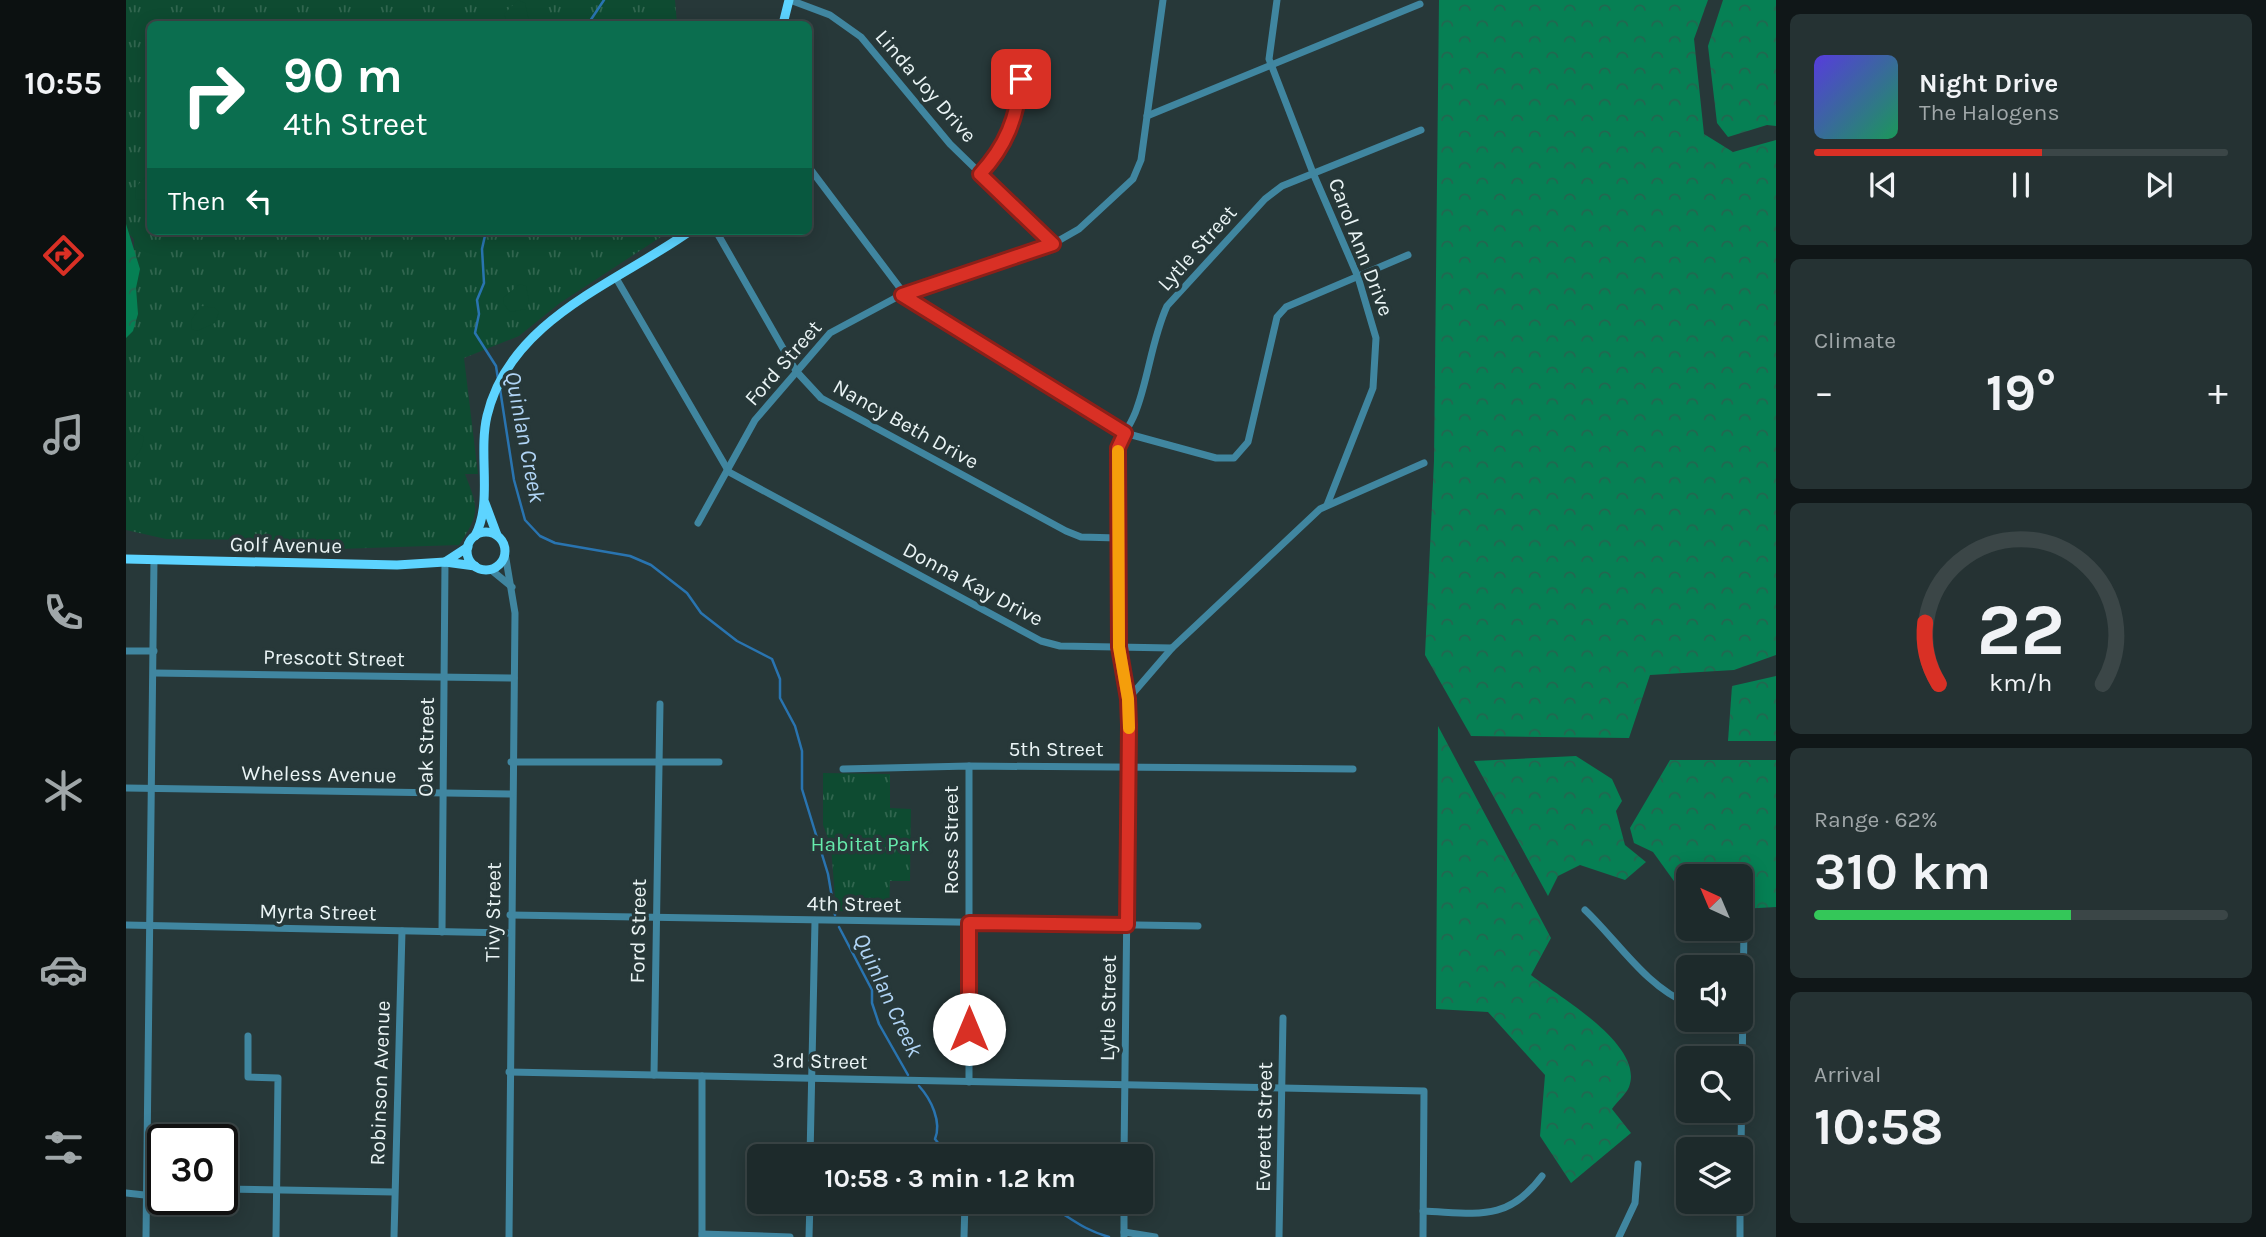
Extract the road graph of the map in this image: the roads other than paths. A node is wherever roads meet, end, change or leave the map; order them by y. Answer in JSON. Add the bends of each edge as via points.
{"nodes":[{"id":1,"x":790,"y":0,"type":"edge"},
{"id":2,"x":1163,"y":0,"type":"edge"},
{"id":3,"x":1276,"y":0,"type":"edge"},
{"id":4,"x":1420,"y":4,"type":"dead end"},
{"id":5,"x":784,"y":21,"type":"edge"},
{"id":6,"x":1271,"y":65,"type":"junction"},
{"id":7,"x":1020,"y":70,"type":"dead end"},
{"id":8,"x":1147,"y":116,"type":"junction"},
{"id":9,"x":1421,"y":130,"type":"dead end"},
{"id":10,"x":812,"y":171,"type":"edge"},
{"id":11,"x":1313,"y":173,"type":"junction"},
{"id":12,"x":980,"y":174,"type":"junction"},
{"id":13,"x":684,"y":235,"type":"edge"},
{"id":14,"x":718,"y":235,"type":"edge"},
{"id":15,"x":1053,"y":244,"type":"junction"},
{"id":16,"x":1408,"y":254,"type":"dead end"},
{"id":17,"x":1358,"y":277,"type":"junction"},
{"id":18,"x":616,"y":278,"type":"junction"},
{"id":19,"x":902,"y":295,"type":"junction"},
{"id":20,"x":796,"y":371,"type":"junction"},
{"id":21,"x":1125,"y":433,"type":"junction"},
{"id":22,"x":1424,"y":463,"type":"dead end"},
{"id":23,"x":727,"y":470,"type":"junction"},
{"id":24,"x":484,"y":501,"type":"junction"},
{"id":25,"x":1327,"y":506,"type":"junction"},
{"id":26,"x":698,"y":523,"type":"dead end"},
{"id":27,"x":475,"y":536,"type":"junction"},
{"id":28,"x":498,"y":536,"type":"junction"},
{"id":29,"x":1118,"y":538,"type":"junction"},
{"id":30,"x":468,"y":547,"type":"junction"},
{"id":31,"x":505,"y":553,"type":"junction"},
{"id":32,"x":126,"y":559,"type":"edge"},
{"id":33,"x":154,"y":559,"type":"junction"},
{"id":34,"x":444,"y":562,"type":"junction"},
{"id":35,"x":475,"y":566,"type":"junction"},
{"id":36,"x":490,"y":569,"type":"junction"},
{"id":37,"x":512,"y":587,"type":"junction"},
{"id":38,"x":1119,"y":647,"type":"junction"},
{"id":39,"x":1172,"y":648,"type":"junction"},
{"id":40,"x":126,"y":651,"type":"edge"},
{"id":41,"x":154,"y":651,"type":"junction"},
{"id":42,"x":154,"y":673,"type":"junction"},
{"id":43,"x":444,"y":677,"type":"junction"},
{"id":44,"x":514,"y":678,"type":"junction"},
{"id":45,"x":1128,"y":699,"type":"junction"},
{"id":46,"x":660,"y":704,"type":"dead end"},
{"id":47,"x":512,"y":762,"type":"junction"},
{"id":48,"x":659,"y":762,"type":"junction"},
{"id":49,"x":719,"y":762,"type":"dead end"},
{"id":50,"x":969,"y":766,"type":"junction"},
{"id":51,"x":1128,"y":767,"type":"junction"},
{"id":52,"x":843,"y":769,"type":"dead end"},
{"id":53,"x":1353,"y":769,"type":"dead end"},
{"id":54,"x":126,"y":788,"type":"edge"},
{"id":55,"x":152,"y":789,"type":"junction"},
{"id":56,"x":443,"y":793,"type":"junction"},
{"id":57,"x":512,"y":794,"type":"junction"},
{"id":58,"x":1585,"y":910,"type":"dead end"},
{"id":59,"x":510,"y":915,"type":"junction"},
{"id":60,"x":656,"y":919,"type":"junction"},
{"id":61,"x":815,"y":921,"type":"junction"},
{"id":62,"x":969,"y":923,"type":"junction"},
{"id":63,"x":126,"y":925,"type":"edge"},
{"id":64,"x":1127,"y":925,"type":"junction"},
{"id":65,"x":151,"y":926,"type":"junction"},
{"id":66,"x":1198,"y":926,"type":"dead end"},
{"id":67,"x":402,"y":931,"type":"junction"},
{"id":68,"x":442,"y":932,"type":"junction"},
{"id":69,"x":510,"y":933,"type":"junction"},
{"id":70,"x":1676,"y":997,"type":"edge"},
{"id":71,"x":1283,"y":1018,"type":"dead end"},
{"id":72,"x":1741,"y":1032,"type":"edge"},
{"id":73,"x":248,"y":1036,"type":"dead end"},
{"id":74,"x":509,"y":1072,"type":"junction"},
{"id":75,"x":653,"y":1075,"type":"junction"},
{"id":76,"x":702,"y":1076,"type":"junction"},
{"id":77,"x":812,"y":1078,"type":"junction"},
{"id":78,"x":969,"y":1082,"type":"junction"},
{"id":79,"x":1124,"y":1086,"type":"junction"},
{"id":80,"x":1283,"y":1088,"type":"junction"},
{"id":81,"x":148,"y":1124,"type":"edge"},
{"id":82,"x":1741,"y":1137,"type":"edge"},
{"id":83,"x":810,"y":1144,"type":"edge"},
{"id":84,"x":1124,"y":1144,"type":"edge"},
{"id":85,"x":1638,"y":1164,"type":"dead end"},
{"id":86,"x":1542,"y":1176,"type":"dead end"},
{"id":87,"x":238,"y":1189,"type":"edge"},
{"id":88,"x":276,"y":1190,"type":"junction"},
{"id":89,"x":126,"y":1192,"type":"edge"},
{"id":90,"x":394,"y":1192,"type":"junction"},
{"id":91,"x":147,"y":1197,"type":"joint"},
{"id":92,"x":1423,"y":1211,"type":"junction"},
{"id":93,"x":810,"y":1214,"type":"edge"},
{"id":94,"x":965,"y":1214,"type":"edge"},
{"id":95,"x":1124,"y":1214,"type":"edge"},
{"id":96,"x":1740,"y":1214,"type":"edge"},
{"id":97,"x":702,"y":1235,"type":"edge"},
{"id":98,"x":1124,"y":1235,"type":"edge"},
{"id":99,"x":146,"y":1237,"type":"edge"},
{"id":100,"x":276,"y":1237,"type":"edge"},
{"id":101,"x":394,"y":1237,"type":"edge"},
{"id":102,"x":509,"y":1237,"type":"edge"},
{"id":103,"x":790,"y":1237,"type":"edge"},
{"id":104,"x":809,"y":1237,"type":"edge"},
{"id":105,"x":964,"y":1237,"type":"edge"},
{"id":106,"x":1155,"y":1237,"type":"edge"},
{"id":107,"x":1279,"y":1237,"type":"edge"},
{"id":108,"x":1423,"y":1237,"type":"edge"},
{"id":109,"x":1619,"y":1237,"type":"edge"},
{"id":110,"x":1740,"y":1237,"type":"edge"}],
"edges":[{"from":1,"to":5,"type":"main road"},
{"from":1,"to":12,"type":"street","name":"Linda Joy Drive","via":[[830,15],[861,37]]},
{"from":2,"to":8,"type":"street","name":"Ford Street"},
{"from":3,"to":6,"type":"street","name":"Carol Ann Drive"},
{"from":4,"to":6,"type":"street"},
{"from":6,"to":8,"type":"street"},
{"from":6,"to":11,"type":"street","name":"Carol Ann Drive"},
{"from":7,"to":12,"type":"street","via":[[1021,86],[1007,139]]},
{"from":8,"to":15,"type":"street","name":"Ford Street","via":[[1139,171],[1096,217]]},
{"from":9,"to":11,"type":"street","name":"Lytle Street"},
{"from":10,"to":19,"type":"street"},
{"from":11,"to":17,"type":"street","name":"Carol Ann Drive"},
{"from":11,"to":21,"type":"street","name":"Lytle Street","via":[[1265,199],[1167,306],[1138,405]]},
{"from":12,"to":15,"type":"street","name":"Linda Joy Drive"},
{"from":13,"to":18,"type":"main road"},
{"from":14,"to":20,"type":"street","name":"Nancy Beth Drive"},
{"from":15,"to":19,"type":"street","name":"Ford Street"},
{"from":16,"to":17,"type":"street"},
{"from":17,"to":21,"type":"street","via":[[1286,307],[1277,317],[1248,442],[1234,458],[1216,458]]},
{"from":17,"to":25,"type":"street","name":"Carol Ann Drive","via":[[1376,338],[1373,388]]},
{"from":18,"to":23,"type":"street"},
{"from":18,"to":24,"type":"main road","via":[[543,327],[503,376],[488,415],[482,455]]},
{"from":19,"to":20,"type":"street","name":"Ford Street","via":[[838,327]]},
{"from":19,"to":21,"type":"street"},
{"from":20,"to":23,"type":"street","name":"Ford Street","via":[[755,420]]},
{"from":20,"to":29,"type":"street","name":"Nancy Beth Drive","via":[[821,398],[1066,531],[1081,537]]},
{"from":21,"to":29,"type":"street","name":"Lytle Street","via":[[1118,448]]},
{"from":22,"to":25,"type":"street"},
{"from":23,"to":26,"type":"street","name":"Ford Street"},
{"from":23,"to":38,"type":"street","name":"Donna Kay Drive","via":[[1041,641],[1060,646]]},
{"from":24,"to":27,"type":"main road"},
{"from":24,"to":28,"type":"main road"},
{"from":25,"to":39,"type":"street"},
{"from":27,"to":28,"type":"main road","via":[[485,532]]},
{"from":27,"to":30,"type":"main road"},
{"from":28,"to":31,"type":"main road"},
{"from":29,"to":38,"type":"street","name":"Lytle Street"},
{"from":30,"to":34,"type":"main road","name":"Golf Avenue"},
{"from":30,"to":35,"type":"main road"},
{"from":31,"to":36,"type":"main road"},
{"from":31,"to":37,"type":"street","name":"Tivy Street"},
{"from":32,"to":33,"type":"main road","name":"Golf Avenue"},
{"from":33,"to":34,"type":"main road","name":"Golf Avenue"},
{"from":33,"to":41,"type":"street"},
{"from":34,"to":35,"type":"main road","name":"Golf Avenue"},
{"from":34,"to":43,"type":"street","name":"Oak Street"},
{"from":35,"to":36,"type":"main road"},
{"from":36,"to":37,"type":"street"},
{"from":37,"to":44,"type":"street","name":"Tivy Street"},
{"from":38,"to":39,"type":"street","name":"Donna Kay Drive"},
{"from":38,"to":45,"type":"street","name":"Lytle Street"},
{"from":39,"to":45,"type":"street"},
{"from":40,"to":41,"type":"street"},
{"from":41,"to":42,"type":"street"},
{"from":42,"to":43,"type":"street","name":"Prescott Street"},
{"from":42,"to":55,"type":"street"},
{"from":43,"to":44,"type":"street","name":"Prescott Street"},
{"from":43,"to":56,"type":"street","name":"Oak Street"},
{"from":44,"to":47,"type":"street","name":"Tivy Street"},
{"from":45,"to":51,"type":"street","name":"Lytle Street"},
{"from":46,"to":48,"type":"street","name":"Ford Street"},
{"from":47,"to":48,"type":"street"},
{"from":47,"to":57,"type":"street","name":"Tivy Street"},
{"from":48,"to":49,"type":"street"},
{"from":48,"to":60,"type":"street","name":"Ford Street"},
{"from":50,"to":51,"type":"street","name":"5th Street"},
{"from":50,"to":52,"type":"street","name":"5th Street"},
{"from":50,"to":62,"type":"street","name":"Ross Street"},
{"from":51,"to":53,"type":"street","name":"5th Street"},
{"from":51,"to":64,"type":"street","name":"Lytle Street"},
{"from":54,"to":55,"type":"street","name":"Wheless Avenue"},
{"from":55,"to":56,"type":"street","name":"Wheless Avenue"},
{"from":55,"to":65,"type":"street"},
{"from":56,"to":57,"type":"street","name":"Wheless Avenue"},
{"from":56,"to":68,"type":"street","name":"Oak Street"},
{"from":57,"to":59,"type":"street","name":"Tivy Street"},
{"from":58,"to":70,"type":"street"},
{"from":59,"to":60,"type":"street","name":"4th Street"},
{"from":59,"to":69,"type":"street","name":"Tivy Street"},
{"from":60,"to":61,"type":"street","name":"4th Street"},
{"from":60,"to":75,"type":"street","name":"Ford Street"},
{"from":61,"to":62,"type":"street","name":"4th Street"},
{"from":61,"to":77,"type":"street"},
{"from":62,"to":64,"type":"street","name":"4th Street"},
{"from":62,"to":78,"type":"street","name":"Ross Street"},
{"from":63,"to":65,"type":"street","name":"Myrta Street"},
{"from":64,"to":66,"type":"street","name":"4th Street"},
{"from":64,"to":79,"type":"street","name":"Lytle Street"},
{"from":65,"to":67,"type":"street","name":"Myrta Street"},
{"from":65,"to":81,"type":"street"},
{"from":67,"to":68,"type":"street","name":"Myrta Street"},
{"from":67,"to":90,"type":"street","name":"Robinson Avenue"},
{"from":68,"to":69,"type":"street","name":"Myrta Street"},
{"from":69,"to":74,"type":"street","name":"Tivy Street"},
{"from":71,"to":80,"type":"street","name":"Everett Street"},
{"from":72,"to":82,"type":"street"},
{"from":73,"to":88,"type":"street","via":[[248,1077],[278,1077]]},
{"from":74,"to":75,"type":"street","name":"3rd Street"},
{"from":74,"to":102,"type":"street","name":"Tivy Street"},
{"from":75,"to":76,"type":"street","name":"3rd Street"},
{"from":76,"to":77,"type":"street","name":"3rd Street"},
{"from":76,"to":97,"type":"street"},
{"from":77,"to":78,"type":"street","name":"3rd Street"},
{"from":77,"to":83,"type":"street"},
{"from":78,"to":79,"type":"street","name":"3rd Street"},
{"from":79,"to":80,"type":"street","name":"3rd Street"},
{"from":79,"to":84,"type":"street","name":"Lytle Street"},
{"from":80,"to":92,"type":"street","name":"3rd Street","via":[[1424,1091]]},
{"from":80,"to":107,"type":"street","name":"Everett Street"},
{"from":85,"to":109,"type":"street","via":[[1635,1203]]},
{"from":86,"to":92,"type":"street","via":[[1519,1202],[1500,1211]]},
{"from":87,"to":88,"type":"street"},
{"from":88,"to":90,"type":"street"},
{"from":88,"to":100,"type":"street"},
{"from":89,"to":91,"type":"street"},
{"from":90,"to":101,"type":"street","name":"Robinson Avenue"},
{"from":91,"to":99,"type":"street"},
{"from":92,"to":108,"type":"street"},
{"from":93,"to":104,"type":"street"},
{"from":94,"to":105,"type":"street"},
{"from":95,"to":98,"type":"street"},
{"from":96,"to":110,"type":"street"},
{"from":97,"to":103,"type":"street"},
{"from":98,"to":106,"type":"street"}]}
